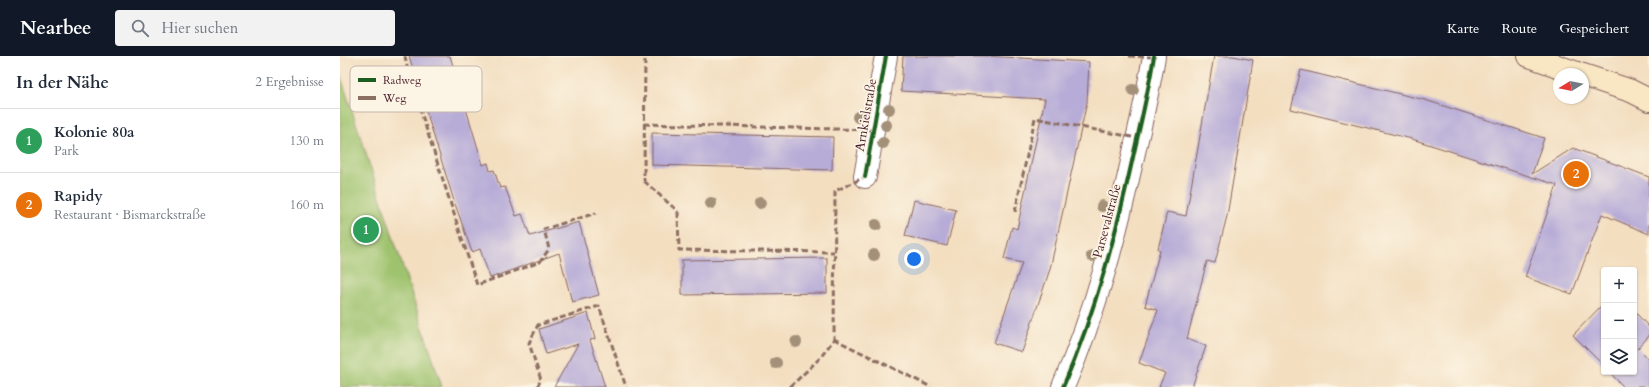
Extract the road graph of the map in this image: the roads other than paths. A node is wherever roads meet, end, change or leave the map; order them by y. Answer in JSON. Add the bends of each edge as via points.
{"nodes":[{"id":1,"x":886,"y":56,"type":"edge"},
{"id":2,"x":1154,"y":56,"type":"edge"},
{"id":3,"x":1528,"y":56,"type":"edge"},
{"id":4,"x":1564,"y":68,"type":"edge"},
{"id":5,"x":1589,"y":77,"type":"edge"},
{"id":6,"x":1649,"y":100,"type":"edge"},
{"id":7,"x":865,"y":177,"type":"dead end"},
{"id":8,"x":1063,"y":387,"type":"edge"}],
"edges":[{"from":1,"to":7,"type":"street","name":"Arnkielstraße"},
{"from":2,"to":8,"type":"street","name":"Parsevalstraße","via":[[1125,196],[1100,286]]},
{"from":3,"to":4,"type":"main road"},
{"from":5,"to":6,"type":"main road"}]}
